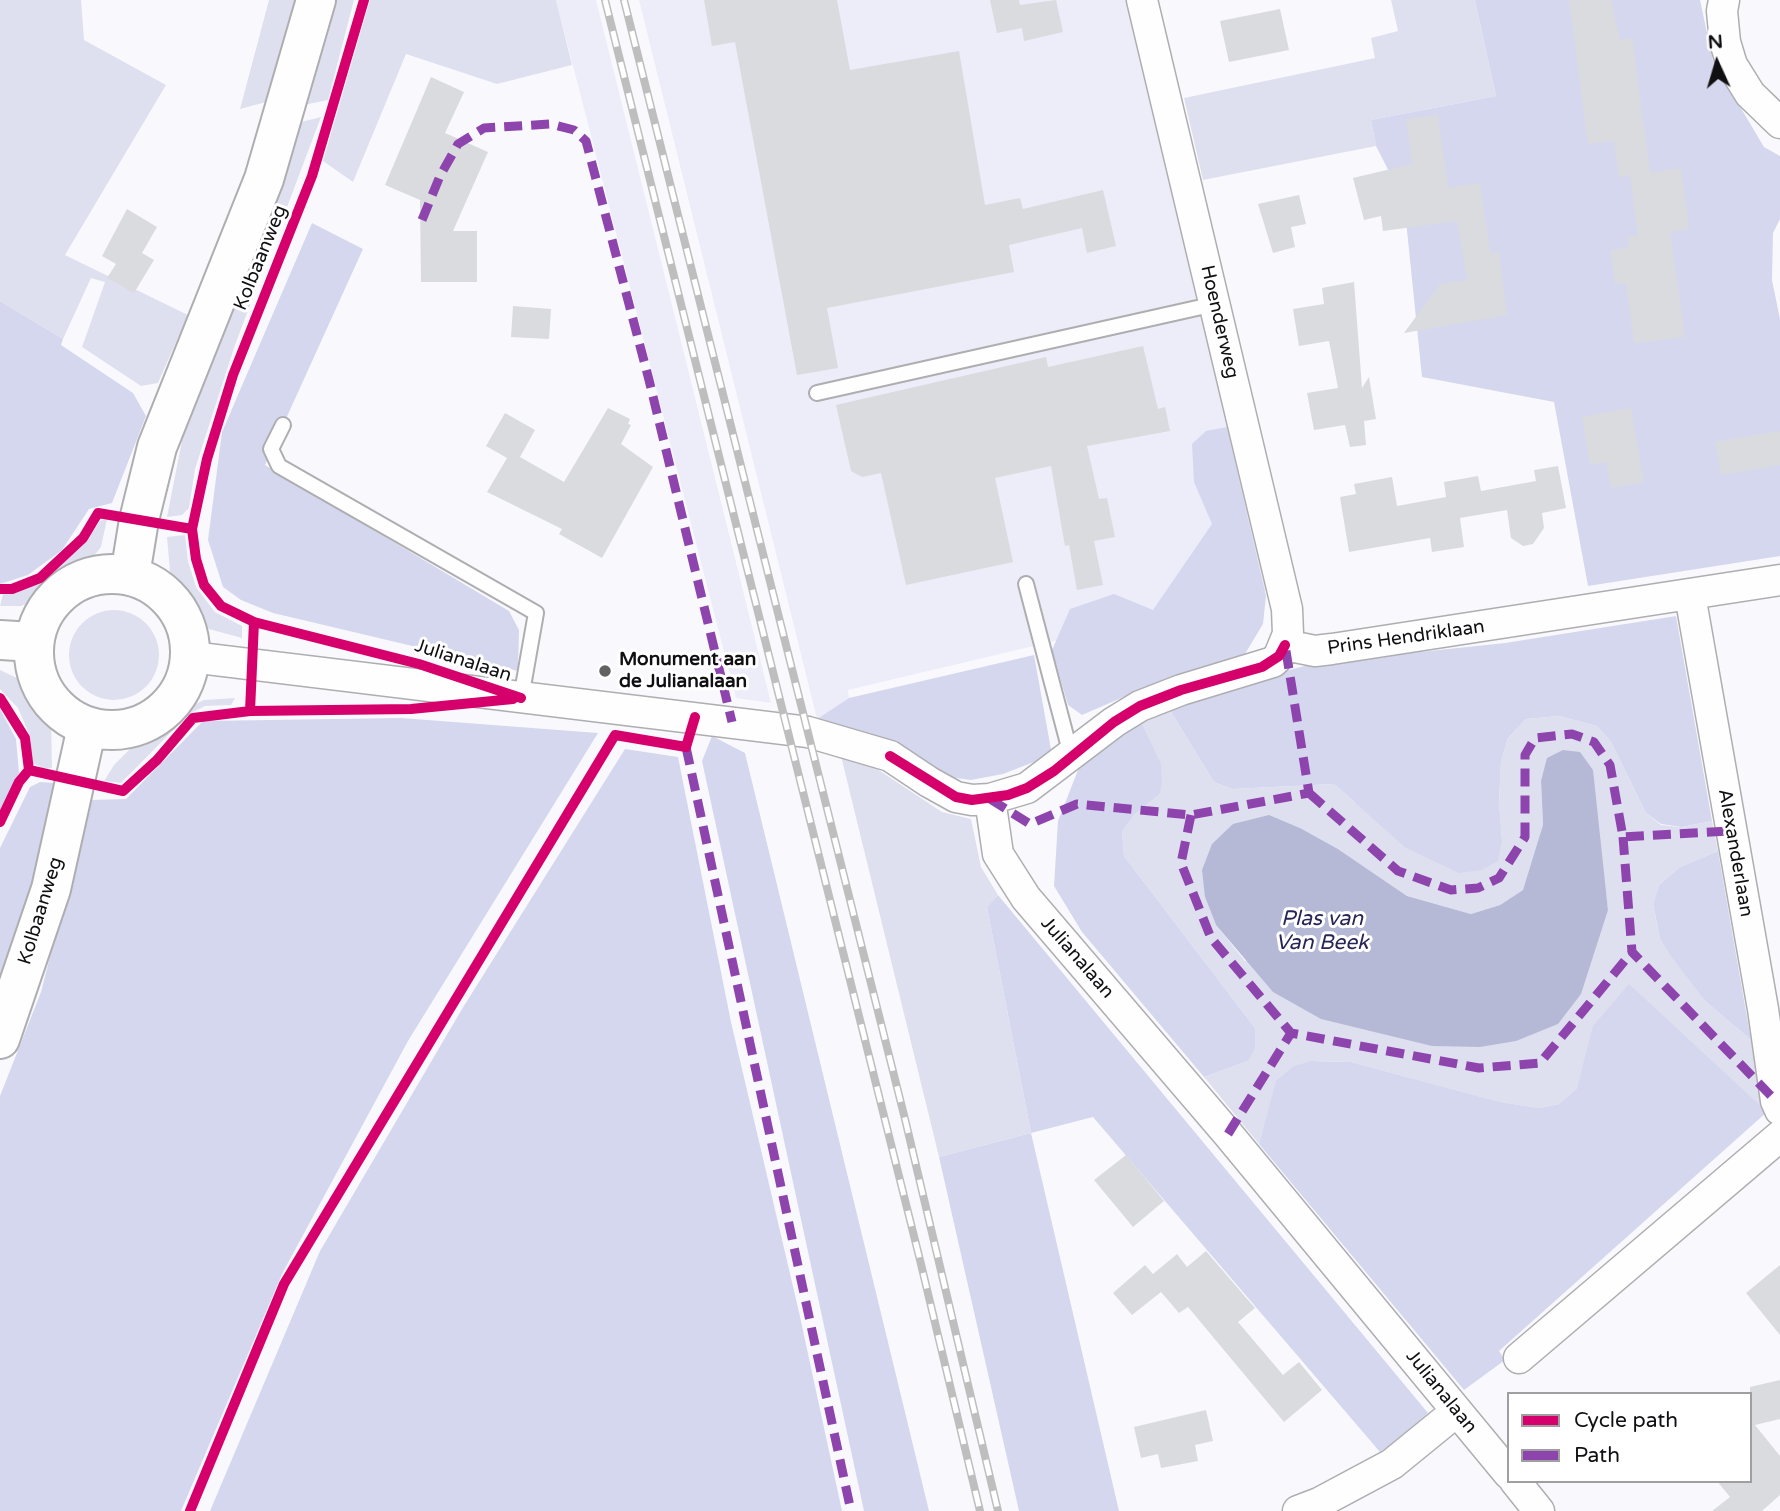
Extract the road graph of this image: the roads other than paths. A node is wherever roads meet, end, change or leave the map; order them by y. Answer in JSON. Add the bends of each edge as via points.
{"nodes":[{"id":1,"x":316,"y":0,"type":"edge"},
{"id":2,"x":1142,"y":0,"type":"edge"},
{"id":3,"x":1724,"y":0,"type":"edge"},
{"id":4,"x":1780,"y":123,"type":"edge"},
{"id":5,"x":1215,"y":304,"type":"junction"},
{"id":6,"x":817,"y":393,"type":"dead end"},
{"id":7,"x":283,"y":425,"type":"dead end"},
{"id":8,"x":130,"y":575,"type":"junction"},
{"id":9,"x":1780,"y":580,"type":"edge"},
{"id":10,"x":1026,"y":584,"type":"dead end"},
{"id":11,"x":1690,"y":595,"type":"junction"},
{"id":12,"x":17,"y":641,"type":"edge"},
{"id":13,"x":1285,"y":645,"type":"junction"},
{"id":14,"x":191,"y":657,"type":"junction"},
{"id":15,"x":521,"y":698,"type":"junction"},
{"id":16,"x":87,"y":727,"type":"junction"},
{"id":17,"x":1072,"y":757,"type":"junction"},
{"id":18,"x":990,"y":799,"type":"junction"},
{"id":19,"x":1772,"y":1008,"type":"edge"},
{"id":20,"x":0,"y":1039,"type":"edge"},
{"id":21,"x":1780,"y":1110,"type":"edge"},
{"id":22,"x":1780,"y":1136,"type":"edge"},
{"id":23,"x":1519,"y":1358,"type":"dead end"},
{"id":24,"x":1457,"y":1411,"type":"junction"},
{"id":25,"x":1507,"y":1472,"type":"edge"},
{"id":26,"x":1517,"y":1483,"type":"edge"},
{"id":27,"x":1298,"y":1511,"type":"edge"},
{"id":28,"x":1539,"y":1511,"type":"edge"}],
"edges":[{"from":1,"to":8,"type":"street","name":"Kolbaanweg","via":[[264,180],[157,447]]},
{"from":2,"to":5,"type":"street","name":"Hoenderweg"},
{"from":3,"to":4,"type":"street","via":[[1725,42],[1732,65],[1750,94]]},
{"from":5,"to":6,"type":"lane"},
{"from":5,"to":13,"type":"street","name":"Hoenderweg","via":[[1287,609]]},
{"from":7,"to":15,"type":"lane","via":[[271,449],[279,466],[536,613]]},
{"from":8,"to":12,"type":"street","via":[[104,573],[78,581],[57,596]]},
{"from":8,"to":14,"type":"street","via":[[155,586],[176,605],[188,629]]},
{"from":9,"to":11,"type":"street","name":"Prins Hendriklaan"},
{"from":10,"to":17,"type":"lane"},
{"from":11,"to":13,"type":"street","name":"Prins Hendriklaan","via":[[1332,649]]},
{"from":11,"to":19,"type":"street","name":"Alexanderlaan"},
{"from":12,"to":16,"type":"street","via":[[34,664],[46,694],[68,718]]},
{"from":13,"to":17,"type":"street","via":[[1279,656],[1262,667],[1140,706]]},
{"from":14,"to":15,"type":"street","name":"Julianalaan"},
{"from":14,"to":16,"type":"street","via":[[184,685],[168,709],[144,725],[116,731]]},
{"from":15,"to":18,"type":"street","name":"Julianalaan","via":[[808,732],[890,756],[956,797]]},
{"from":16,"to":20,"type":"street","name":"Kolbaanweg","via":[[51,888]]},
{"from":17,"to":18,"type":"street","via":[[1027,788]]},
{"from":18,"to":24,"type":"street","name":"Julianalaan","via":[[998,854],[1026,898]]},
{"from":19,"to":21,"type":"street","name":"Alexanderlaan"},
{"from":22,"to":23,"type":"street"},
{"from":24,"to":25,"type":"street","name":"Julianalaan"},
{"from":24,"to":27,"type":"street","via":[[1392,1464]]},
{"from":26,"to":28,"type":"street"}]}
